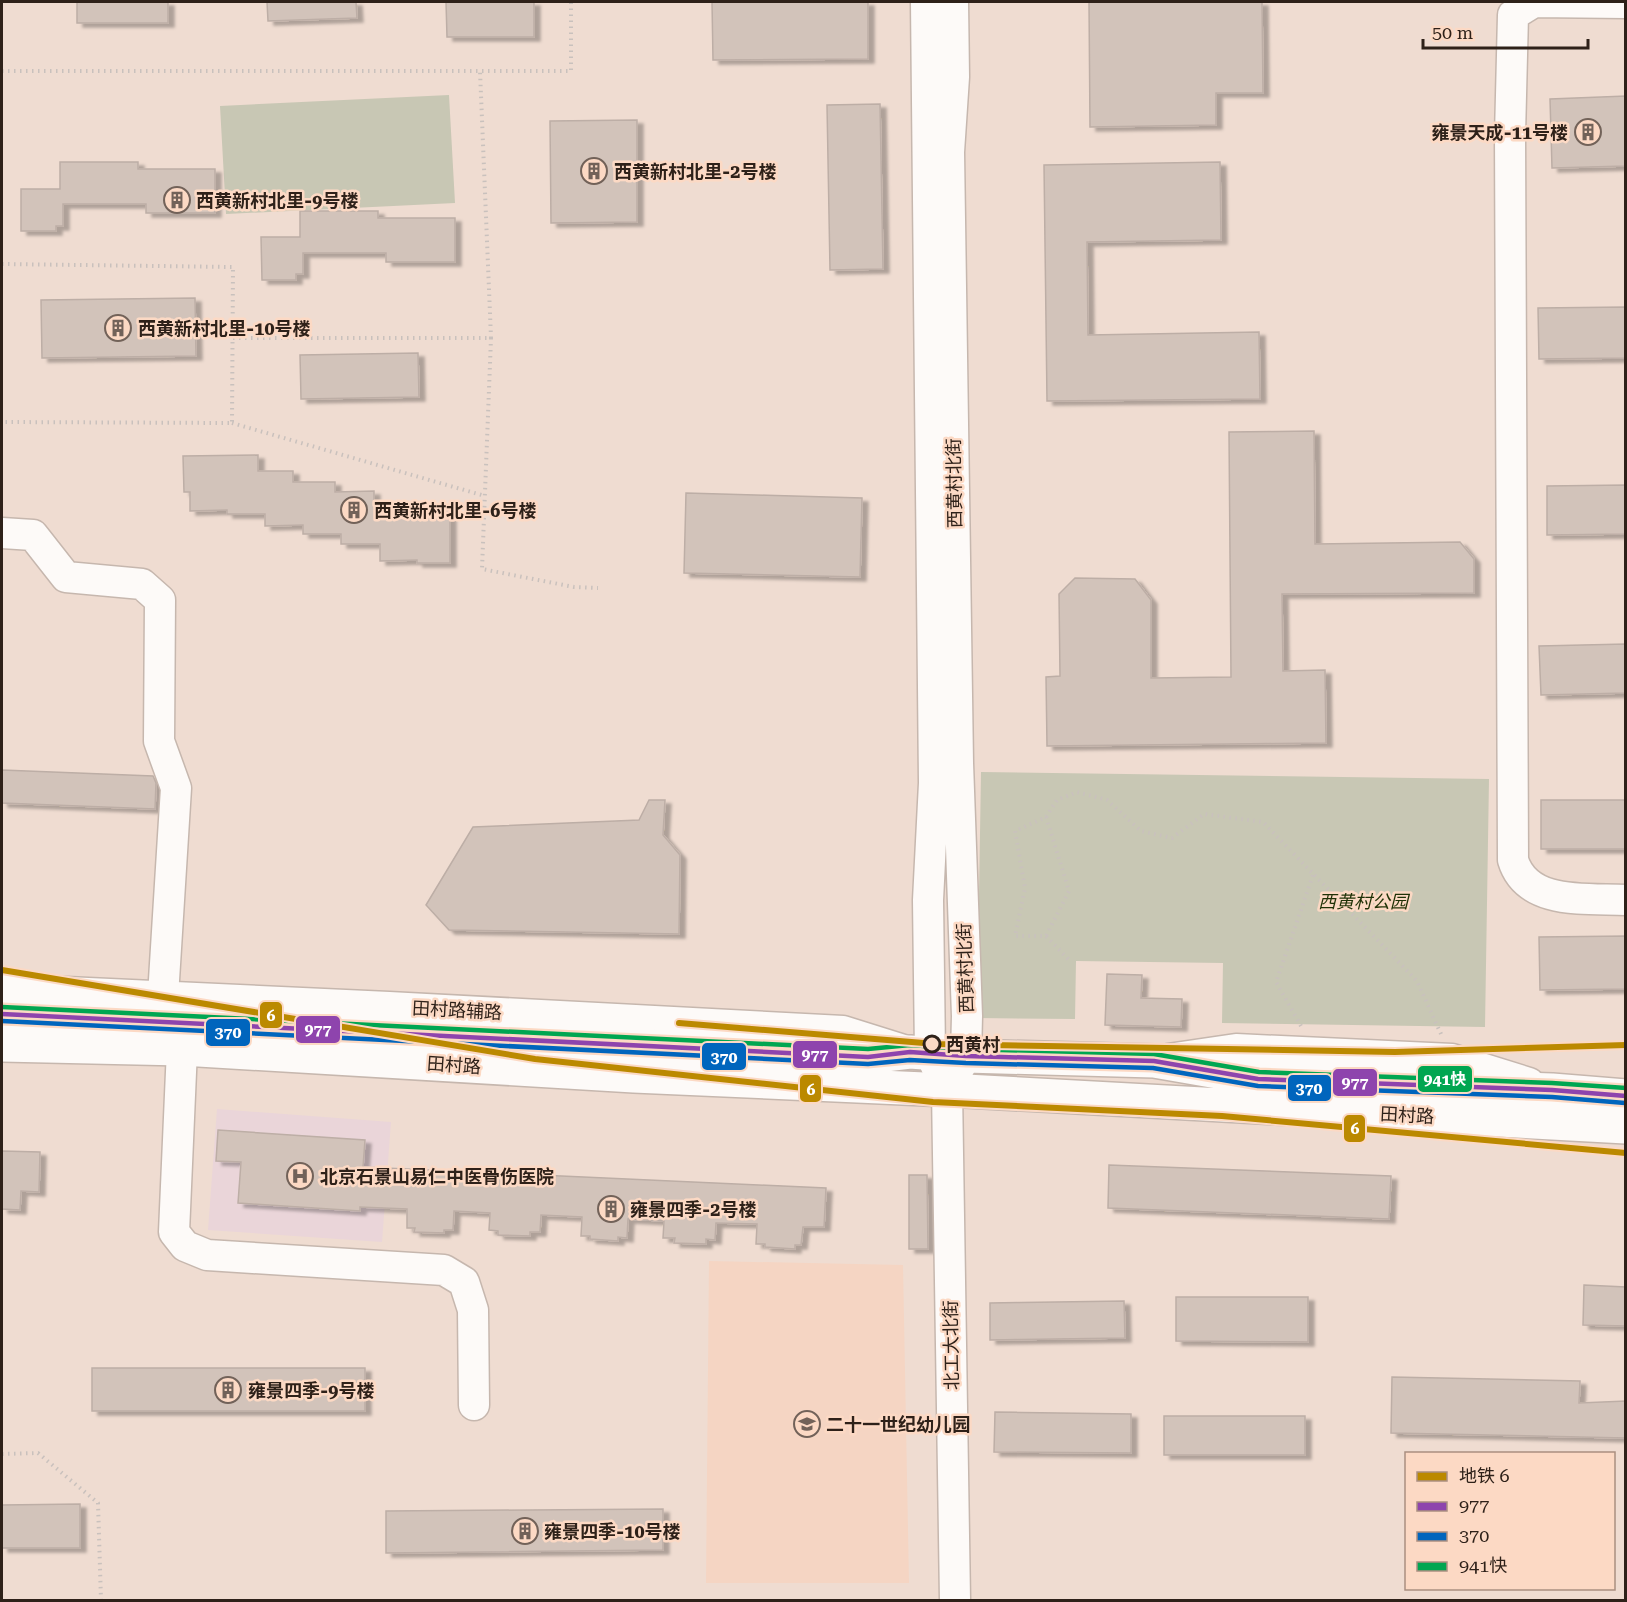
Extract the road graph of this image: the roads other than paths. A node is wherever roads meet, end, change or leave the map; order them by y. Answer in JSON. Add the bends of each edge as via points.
{"nodes":[{"id":1,"x":926,"y":2,"type":"edge"},
{"id":2,"x":953,"y":2,"type":"edge"},
{"id":3,"x":1626,"y":3,"type":"edge"},
{"id":4,"x":2,"y":533,"type":"edge"},
{"id":5,"x":1626,"y":900,"type":"edge"},
{"id":6,"x":2,"y":989,"type":"edge"},
{"id":7,"x":163,"y":996,"type":"junction"},
{"id":8,"x":51,"y":1004,"type":"junction"},
{"id":9,"x":2,"y":1014,"type":"edge"},
{"id":10,"x":2,"y":1045,"type":"edge"},
{"id":11,"x":182,"y":1049,"type":"junction"},
{"id":12,"x":920,"y":1052,"type":"junction"},
{"id":13,"x":966,"y":1056,"type":"junction"},
{"id":14,"x":1154,"y":1061,"type":"junction"},
{"id":15,"x":947,"y":1090,"type":"junction"},
{"id":16,"x":1552,"y":1090,"type":"junction"},
{"id":17,"x":1626,"y":1096,"type":"edge"},
{"id":18,"x":1626,"y":1127,"type":"edge"},
{"id":19,"x":474,"y":1405,"type":"dead end"},
{"id":20,"x":955,"y":1600,"type":"edge"}],
"edges":[{"from":1,"to":12,"type":"street","name":"西黄村北街","via":[[934,783]]},
{"from":2,"to":13,"type":"street","name":"西黄村北街","via":[[949,152]]},
{"from":3,"to":5,"type":"street","via":[[1534,2],[1513,15],[1510,135],[1513,860],[1522,880],[1554,896]]},
{"from":4,"to":7,"type":"street","via":[[33,535],[66,577],[142,584],[160,600],[159,741],[176,788]]},
{"from":6,"to":8,"type":"street","name":"田村路辅路"},
{"from":7,"to":8,"type":"street","name":"田村路辅路"},
{"from":7,"to":12,"type":"street","name":"田村路辅路","via":[[843,1031]]},
{"from":8,"to":9,"type":"main road","name":"田村路"},
{"from":8,"to":12,"type":"main road","name":"田村路","via":[[867,1057]]},
{"from":10,"to":11,"type":"main road","name":"田村路"},
{"from":11,"to":15,"type":"main road","name":"田村路"},
{"from":11,"to":19,"type":"street","via":[[174,1232],[185,1246],[207,1255],[444,1270],[464,1282],[473,1310]]},
{"from":12,"to":13,"type":"main road","name":"田村路"},
{"from":12,"to":15,"type":"street","name":"西黄村北街"},
{"from":13,"to":14,"type":"main road","name":"田村路"},
{"from":13,"to":15,"type":"street","name":"西黄村北街"},
{"from":14,"to":16,"type":"main road","name":"田村路","via":[[1258,1079]]},
{"from":14,"to":16,"type":"street","via":[[1236,1049],[1452,1059]]},
{"from":15,"to":18,"type":"main road","name":"田村路"},
{"from":15,"to":20,"type":"street","name":"北工大北街"},
{"from":16,"to":17,"type":"main road","name":"田村路"}]}
